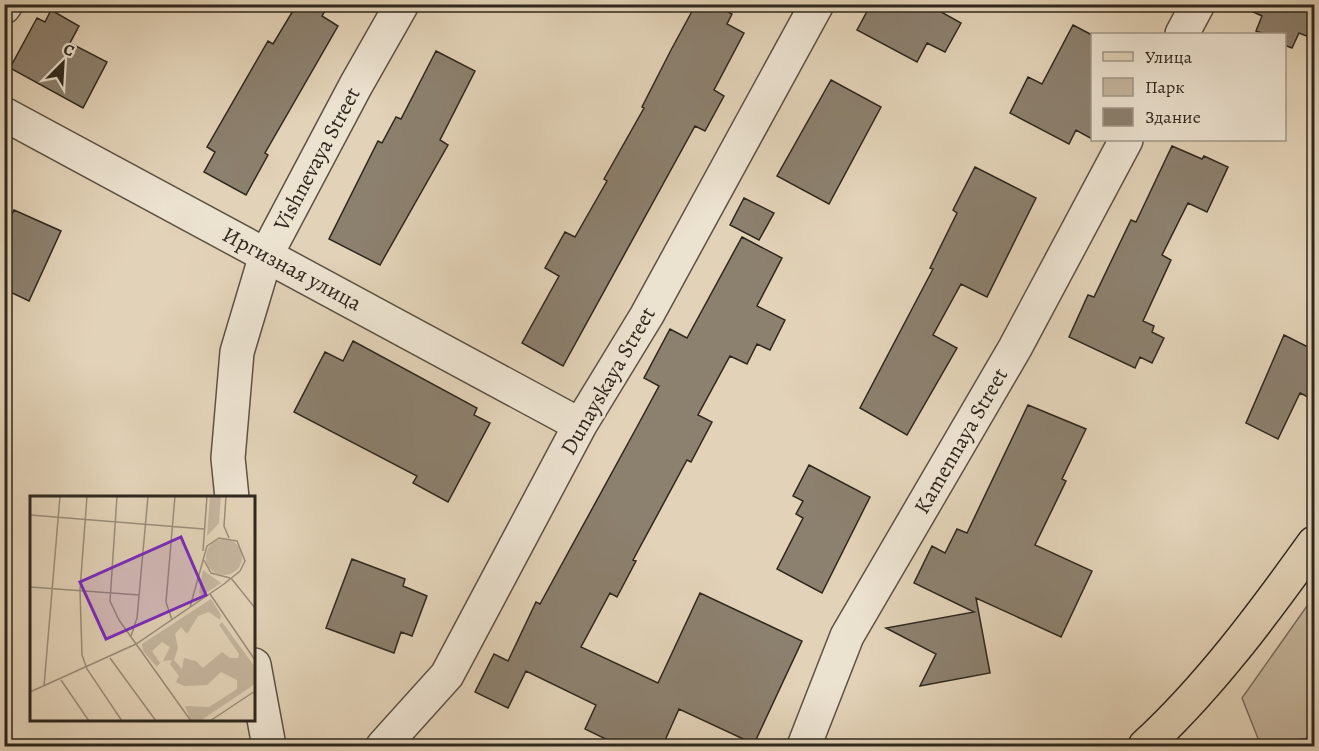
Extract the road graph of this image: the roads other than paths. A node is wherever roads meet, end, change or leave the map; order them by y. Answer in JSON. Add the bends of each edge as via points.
{"nodes":[{"id":1,"x":402,"y":4,"type":"edge"},
{"id":2,"x":818,"y":4,"type":"edge"},
{"id":3,"x":1198,"y":4,"type":"edge"},
{"id":4,"x":1183,"y":33,"type":"edge"},
{"id":5,"x":4,"y":114,"type":"edge"},
{"id":6,"x":1125,"y":141,"type":"edge"},
{"id":7,"x":266,"y":255,"type":"junction"},
{"id":8,"x":580,"y":425,"type":"junction"},
{"id":9,"x":232,"y":496,"type":"edge"},
{"id":10,"x":1314,"y":543,"type":"edge"},
{"id":11,"x":255,"y":670,"type":"edge"},
{"id":12,"x":269,"y":747,"type":"edge"},
{"id":13,"x":383,"y":747,"type":"edge"},
{"id":14,"x":804,"y":747,"type":"edge"},
{"id":15,"x":1145,"y":747,"type":"edge"}],
"edges":[{"from":1,"to":7,"type":"street","name":"Vishnevaya Street"},
{"from":2,"to":8,"type":"street","name":"Dunayskaya Street","via":[[647,315]]},
{"from":3,"to":4,"type":"street"},
{"from":5,"to":7,"type":"street","name":"Иргизная улица"},
{"from":6,"to":14,"type":"street","name":"Kamennaya Street","via":[[1015,348],[847,636]]},
{"from":7,"to":8,"type":"street","name":"Иргизная улица"},
{"from":7,"to":9,"type":"street","name":"Vishnevaya Street","via":[[237,352],[228,458]]},
{"from":8,"to":13,"type":"street","name":"Dunayskaya Street","via":[[447,675]]},
{"from":10,"to":15,"type":"main road","via":[[1226,659]]},
{"from":11,"to":12,"type":"street"}]}
